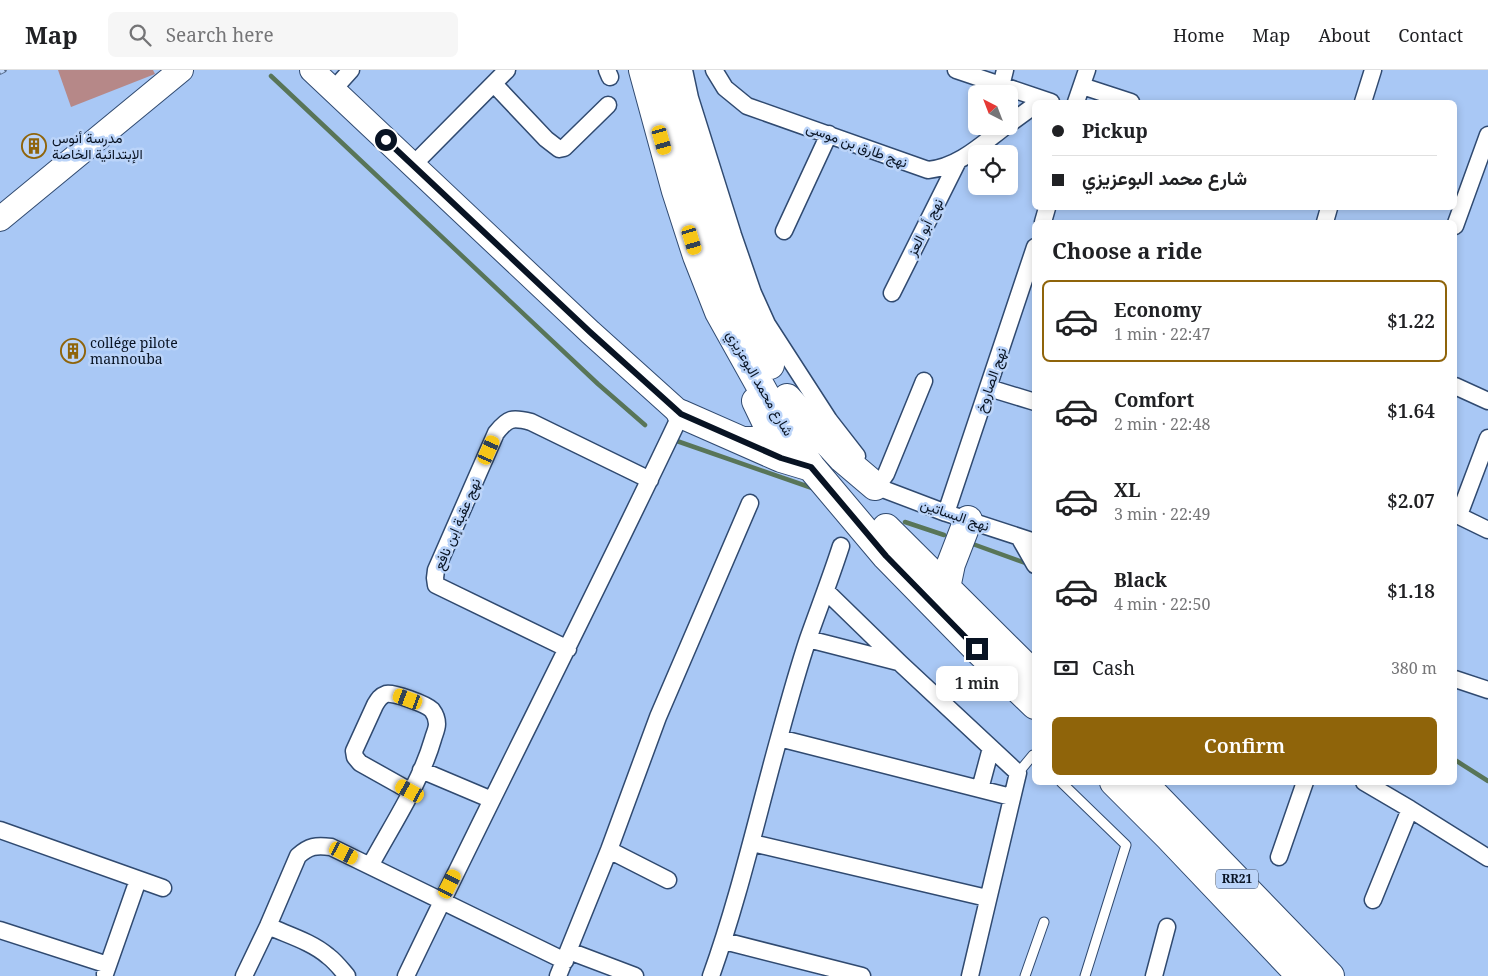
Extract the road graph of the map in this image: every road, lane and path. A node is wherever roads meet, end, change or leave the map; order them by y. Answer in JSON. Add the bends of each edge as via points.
{"nodes":[{"id":1,"x":181,"y":70,"type":"edge"},
{"id":2,"x":312,"y":70,"type":"edge"},
{"id":3,"x":351,"y":70,"type":"edge"},
{"id":4,"x":507,"y":70,"type":"edge"},
{"id":5,"x":643,"y":70,"type":"edge"},
{"id":6,"x":668,"y":70,"type":"edge"},
{"id":7,"x":684,"y":70,"type":"edge"},
{"id":8,"x":714,"y":70,"type":"edge"},
{"id":9,"x":956,"y":70,"type":"edge"},
{"id":10,"x":1005,"y":70,"type":"edge"},
{"id":11,"x":1087,"y":70,"type":"edge"},
{"id":12,"x":1373,"y":70,"type":"edge"},
{"id":13,"x":494,"y":84,"type":"junction"},
{"id":14,"x":998,"y":85,"type":"edge"},
{"id":15,"x":1001,"y":85,"type":"edge"},
{"id":16,"x":1082,"y":86,"type":"junction"},
{"id":17,"x":333,"y":90,"type":"junction"},
{"id":18,"x":1018,"y":93,"type":"edge"},
{"id":19,"x":1037,"y":100,"type":"edge"},
{"id":20,"x":1077,"y":100,"type":"edge"},
{"id":21,"x":1125,"y":100,"type":"edge"},
{"id":22,"x":1364,"y":100,"type":"edge"},
{"id":23,"x":608,"y":105,"type":"dead end"},
{"id":24,"x":1032,"y":109,"type":"edge"},
{"id":25,"x":1018,"y":118,"type":"edge"},
{"id":26,"x":829,"y":134,"type":"junction"},
{"id":27,"x":993,"y":135,"type":"edge"},
{"id":28,"x":1488,"y":135,"type":"edge"},
{"id":29,"x":958,"y":161,"type":"junction"},
{"id":30,"x":412,"y":166,"type":"junction"},
{"id":31,"x":0,"y":219,"type":"edge"},
{"id":32,"x":1457,"y":220,"type":"edge"},
{"id":33,"x":784,"y":231,"type":"dead end"},
{"id":34,"x":1032,"y":256,"type":"edge"},
{"id":35,"x":892,"y":293,"type":"dead end"},
{"id":36,"x":719,"y":312,"type":"junction"},
{"id":37,"x":924,"y":381,"type":"dead end"},
{"id":38,"x":1457,"y":387,"type":"edge"},
{"id":39,"x":989,"y":388,"type":"junction"},
{"id":40,"x":787,"y":398,"type":"junction"},
{"id":41,"x":1032,"y":401,"type":"edge"},
{"id":42,"x":1488,"y":401,"type":"edge"},
{"id":43,"x":681,"y":414,"type":"junction"},
{"id":44,"x":1488,"y":438,"type":"edge"},
{"id":45,"x":743,"y":441,"type":"junction"},
{"id":46,"x":811,"y":467,"type":"junction"},
{"id":47,"x":650,"y":480,"type":"junction"},
{"id":48,"x":879,"y":486,"type":"junction"},
{"id":49,"x":750,"y":503,"type":"dead end"},
{"id":50,"x":1457,"y":515,"type":"edge"},
{"id":51,"x":957,"y":516,"type":"junction"},
{"id":52,"x":1488,"y":530,"type":"edge"},
{"id":53,"x":1019,"y":537,"type":"junction"},
{"id":54,"x":1032,"y":541,"type":"edge"},
{"id":55,"x":841,"y":546,"type":"dead end"},
{"id":56,"x":1032,"y":560,"type":"edge"},
{"id":57,"x":946,"y":588,"type":"junction"},
{"id":58,"x":826,"y":591,"type":"junction"},
{"id":59,"x":808,"y":639,"type":"junction"},
{"id":60,"x":568,"y":649,"type":"junction"},
{"id":61,"x":900,"y":663,"type":"junction"},
{"id":62,"x":1032,"y":673,"type":"edge"},
{"id":63,"x":1457,"y":680,"type":"edge"},
{"id":64,"x":1488,"y":690,"type":"edge"},
{"id":65,"x":1032,"y":702,"type":"edge"},
{"id":66,"x":779,"y":738,"type":"junction"},
{"id":67,"x":991,"y":748,"type":"junction"},
{"id":68,"x":1032,"y":756,"type":"edge"},
{"id":69,"x":421,"y":770,"type":"junction"},
{"id":70,"x":1018,"y":773,"type":"junction"},
{"id":71,"x":1064,"y":785,"type":"edge"},
{"id":72,"x":1118,"y":785,"type":"edge"},
{"id":73,"x":1144,"y":785,"type":"edge"},
{"id":74,"x":1303,"y":785,"type":"edge"},
{"id":75,"x":1369,"y":785,"type":"edge"},
{"id":76,"x":980,"y":789,"type":"junction"},
{"id":77,"x":410,"y":791,"type":"junction"},
{"id":78,"x":1011,"y":797,"type":"junction"},
{"id":79,"x":492,"y":800,"type":"junction"},
{"id":80,"x":1410,"y":809,"type":"junction"},
{"id":81,"x":0,"y":830,"type":"edge"},
{"id":82,"x":1176,"y":830,"type":"junction"},
{"id":83,"x":752,"y":843,"type":"junction"},
{"id":84,"x":609,"y":850,"type":"junction"},
{"id":85,"x":1279,"y":857,"type":"dead end"},
{"id":86,"x":1488,"y":858,"type":"edge"},
{"id":87,"x":370,"y":866,"type":"junction"},
{"id":88,"x":138,"y":880,"type":"junction"},
{"id":89,"x":668,"y":880,"type":"dead end"},
{"id":90,"x":163,"y":888,"type":"dead end"},
{"id":91,"x":987,"y":898,"type":"junction"},
{"id":92,"x":1373,"y":900,"type":"dead end"},
{"id":93,"x":442,"y":901,"type":"junction"},
{"id":94,"x":1044,"y":922,"type":"dead end"},
{"id":95,"x":268,"y":926,"type":"junction"},
{"id":96,"x":1167,"y":928,"type":"dead end"},
{"id":97,"x":0,"y":930,"type":"edge"},
{"id":98,"x":724,"y":941,"type":"junction"},
{"id":99,"x":564,"y":963,"type":"edge"},
{"id":100,"x":106,"y":971,"type":"edge"},
{"id":101,"x":244,"y":976,"type":"edge"},
{"id":102,"x":347,"y":976,"type":"edge"},
{"id":103,"x":406,"y":976,"type":"edge"},
{"id":104,"x":635,"y":976,"type":"edge"},
{"id":105,"x":711,"y":976,"type":"edge"},
{"id":106,"x":862,"y":976,"type":"edge"},
{"id":107,"x":970,"y":976,"type":"edge"},
{"id":108,"x":1025,"y":976,"type":"edge"},
{"id":109,"x":1085,"y":976,"type":"edge"},
{"id":110,"x":1154,"y":976,"type":"edge"},
{"id":111,"x":1284,"y":976,"type":"edge"},
{"id":112,"x":1301,"y":976,"type":"edge"},
{"id":113,"x":1330,"y":976,"type":"edge"},
{"id":114,"x":1351,"y":976,"type":"edge"}],
"edges":[{"from":1,"to":31,"type":"street"},
{"from":2,"to":17,"type":"street"},
{"from":3,"to":17,"type":"street"},
{"from":4,"to":13,"type":"street"},
{"from":5,"to":36,"type":"highway","name":"شارع محمد البوعزيزي","via":[[694,246]]},
{"from":6,"to":40,"type":"highway","name":"شارع محمد البوعزيزي","via":[[738,303]]},
{"from":7,"to":48,"type":"street","via":[[733,235],[767,324],[837,431]]},
{"from":8,"to":26,"type":"street","name":"نهج طارق بن موسى","via":[[725,88],[747,106]]},
{"from":9,"to":14,"type":"street"},
{"from":10,"to":15,"type":"street"},
{"from":11,"to":16,"type":"street"},
{"from":12,"to":22,"type":"street"},
{"from":13,"to":23,"type":"street","via":[[559,149],[564,148]]},
{"from":13,"to":30,"type":"street"},
{"from":16,"to":20,"type":"street"},
{"from":16,"to":21,"type":"street"},
{"from":17,"to":30,"type":"street"},
{"from":18,"to":19,"type":"street"},
{"from":24,"to":25,"type":"street","name":"نهج طارق بن موسى"},
{"from":26,"to":29,"type":"street","name":"نهج طارق بن موسى","via":[[928,170],[942,169]]},
{"from":26,"to":33,"type":"street"},
{"from":27,"to":29,"type":"street","name":"نهج طارق بن موسى"},
{"from":28,"to":32,"type":"street"},
{"from":29,"to":35,"type":"street","name":"نهج أبو العز"},
{"from":30,"to":43,"type":"street"},
{"from":34,"to":39,"type":"street","name":"نهج الصاروخ"},
{"from":36,"to":45,"type":"highway","via":[[741,371],[768,426],[766,437],[761,441]]},
{"from":36,"to":46,"type":"highway","name":"شارع محمد البوعزيزي","via":[[786,432]]},
{"from":37,"to":48,"type":"street"},
{"from":38,"to":42,"type":"street"},
{"from":39,"to":41,"type":"street"},
{"from":39,"to":51,"type":"street","name":"نهج الصاروخ"},
{"from":40,"to":48,"type":"highway","via":[[842,458]]},
{"from":40,"to":57,"type":"highway","name":"شارع محمد البوعزيزي","via":[[839,472],[893,536]]},
{"from":43,"to":45,"type":"highway"},
{"from":43,"to":47,"type":"street"},
{"from":44,"to":50,"type":"street"},
{"from":45,"to":46,"type":"highway"},
{"from":46,"to":65,"type":"highway","name":"شارع محمد البوعزيزي","via":[[886,556]]},
{"from":47,"to":60,"type":"street"},
{"from":47,"to":60,"type":"street","name":"نهج عقبة إبن نافع","via":[[531,422],[516,418],[505,422],[496,433],[436,570],[436,585]]},
{"from":48,"to":51,"type":"street","name":"نهج البساتين"},
{"from":49,"to":84,"type":"street","via":[[658,717]]},
{"from":50,"to":52,"type":"street"},
{"from":51,"to":53,"type":"street","name":"نهج البساتين"},
{"from":51,"to":57,"type":"highway"},
{"from":53,"to":54,"type":"street","name":"نهج البساتين"},
{"from":53,"to":56,"type":"street"},
{"from":55,"to":58,"type":"street"},
{"from":57,"to":62,"type":"highway","name":"شارع محمد البوعزيزي"},
{"from":58,"to":59,"type":"street"},
{"from":58,"to":61,"type":"street"},
{"from":59,"to":61,"type":"street"},
{"from":59,"to":66,"type":"street"},
{"from":60,"to":79,"type":"street"},
{"from":61,"to":67,"type":"street"},
{"from":63,"to":64,"type":"street"},
{"from":66,"to":76,"type":"street"},
{"from":66,"to":83,"type":"street"},
{"from":67,"to":70,"type":"street"},
{"from":67,"to":76,"type":"street"},
{"from":68,"to":70,"type":"lane"},
{"from":69,"to":77,"type":"street"},
{"from":69,"to":77,"type":"street","via":[[437,725],[436,715],[423,705],[385,694],[375,705],[354,751],[355,757]]},
{"from":69,"to":79,"type":"street"},
{"from":70,"to":78,"type":"street"},
{"from":71,"to":109,"type":"lane","via":[[1126,845]]},
{"from":72,"to":82,"type":"highway","number":"RR21"},
{"from":73,"to":82,"type":"highway","number":"RR21"},
{"from":74,"to":85,"type":"street"},
{"from":75,"to":80,"type":"street"},
{"from":76,"to":78,"type":"street"},
{"from":77,"to":87,"type":"street"},
{"from":78,"to":91,"type":"street"},
{"from":79,"to":93,"type":"street"},
{"from":80,"to":86,"type":"street"},
{"from":80,"to":92,"type":"street"},
{"from":81,"to":88,"type":"street"},
{"from":82,"to":111,"type":"highway","number":"RR21","via":[[1188,868],[1202,887]]},
{"from":82,"to":112,"type":"highway","number":"RR21"},
{"from":82,"to":113,"type":"highway","number":"RR21"},
{"from":82,"to":114,"type":"highway","number":"RR21","via":[[1231,860]]},
{"from":83,"to":91,"type":"street"},
{"from":83,"to":98,"type":"street"},
{"from":84,"to":89,"type":"street"},
{"from":84,"to":99,"type":"street"},
{"from":87,"to":93,"type":"street"},
{"from":87,"to":95,"type":"street","via":[[331,847],[315,845],[305,849],[298,856]]},
{"from":88,"to":90,"type":"street"},
{"from":88,"to":100,"type":"street"},
{"from":91,"to":107,"type":"street"},
{"from":93,"to":99,"type":"street"},
{"from":93,"to":103,"type":"street"},
{"from":94,"to":108,"type":"lane"},
{"from":95,"to":101,"type":"street"},
{"from":95,"to":102,"type":"street","via":[[326,954]]},
{"from":96,"to":110,"type":"street"},
{"from":97,"to":100,"type":"street"},
{"from":98,"to":105,"type":"street"},
{"from":98,"to":106,"type":"street"},
{"from":99,"to":104,"type":"street"}]}
